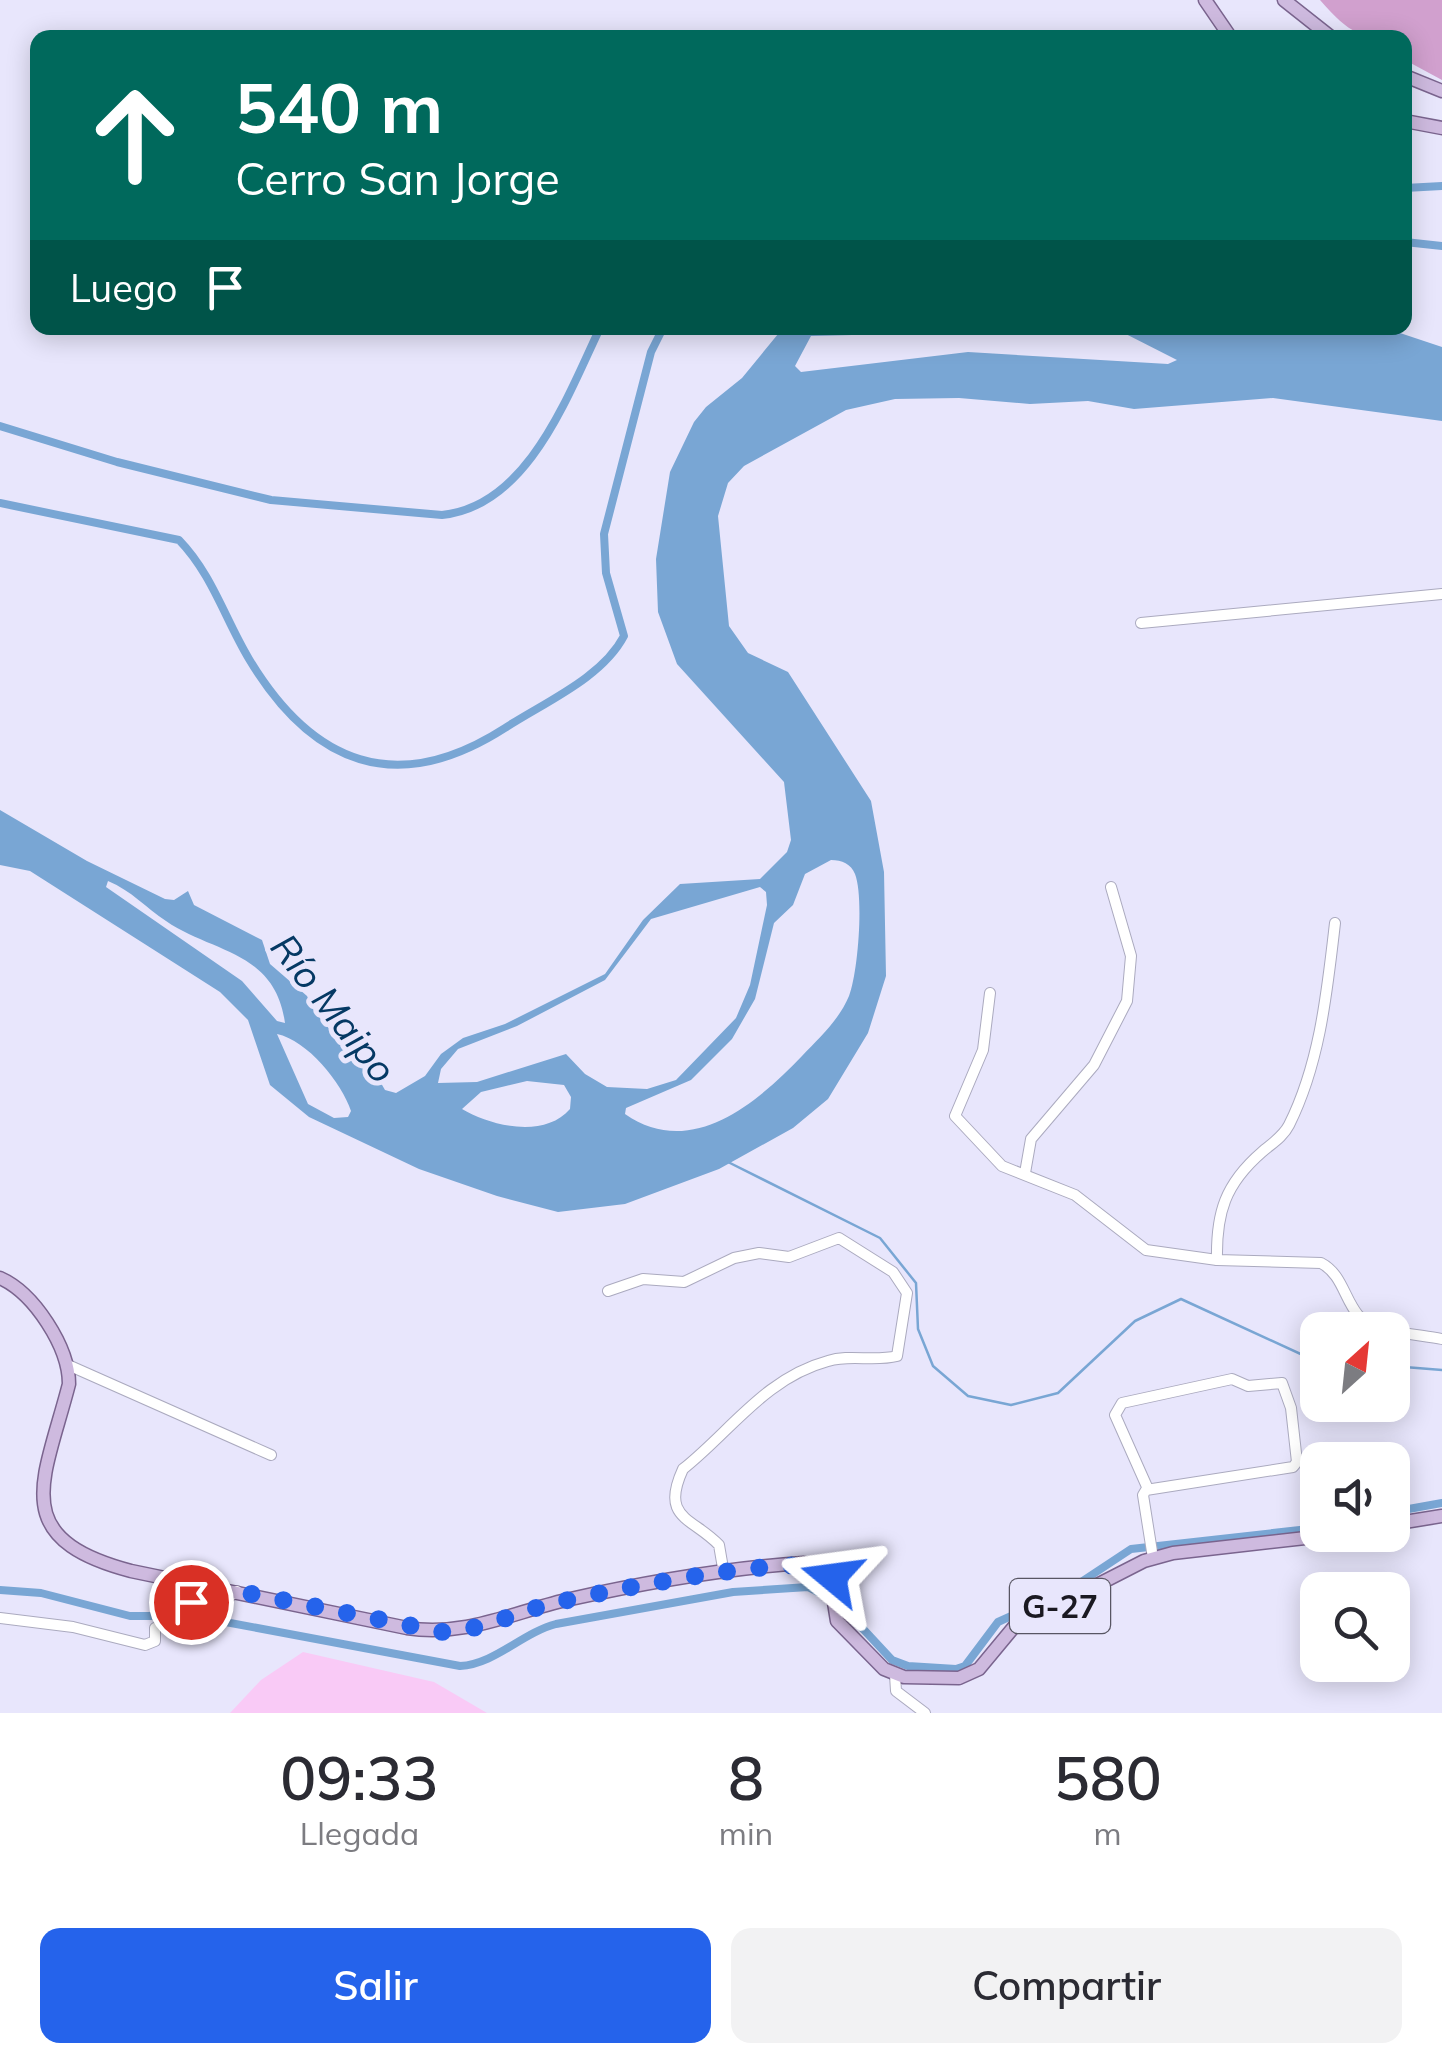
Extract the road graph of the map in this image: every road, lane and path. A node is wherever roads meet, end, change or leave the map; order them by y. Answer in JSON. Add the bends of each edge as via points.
{"nodes":[{"id":1,"x":1205,"y":0,"type":"edge"},
{"id":2,"x":1284,"y":0,"type":"edge"},
{"id":3,"x":1226,"y":30,"type":"edge"},
{"id":4,"x":1322,"y":30,"type":"edge"},
{"id":5,"x":1412,"y":79,"type":"edge"},
{"id":6,"x":1442,"y":91,"type":"edge"},
{"id":7,"x":1412,"y":123,"type":"edge"},
{"id":8,"x":1442,"y":128,"type":"edge"},
{"id":9,"x":1442,"y":594,"type":"edge"},
{"id":10,"x":1141,"y":623,"type":"dead end"},
{"id":11,"x":1111,"y":887,"type":"dead end"},
{"id":12,"x":1335,"y":924,"type":"dead end"},
{"id":13,"x":990,"y":993,"type":"dead end"},
{"id":14,"x":1025,"y":1173,"type":"junction"},
{"id":15,"x":1217,"y":1260,"type":"junction"},
{"id":16,"x":0,"y":1278,"type":"edge"},
{"id":17,"x":608,"y":1291,"type":"dead end"},
{"id":18,"x":1442,"y":1339,"type":"edge"},
{"id":19,"x":68,"y":1366,"type":"junction"},
{"id":20,"x":271,"y":1456,"type":"dead end"},
{"id":21,"x":1148,"y":1488,"type":"junction"},
{"id":22,"x":1442,"y":1516,"type":"edge"},
{"id":23,"x":1410,"y":1521,"type":"edge"},
{"id":24,"x":1300,"y":1538,"type":"edge"},
{"id":25,"x":1152,"y":1552,"type":"junction"},
{"id":26,"x":724,"y":1574,"type":"junction"},
{"id":27,"x":237,"y":1591,"type":"junction"},
{"id":28,"x":159,"y":1609,"type":"dead end"},
{"id":29,"x":0,"y":1618,"type":"edge"},
{"id":30,"x":156,"y":1628,"type":"dead end"},
{"id":31,"x":895,"y":1675,"type":"junction"},
{"id":32,"x":925,"y":1713,"type":"edge"}],
"edges":[{"from":1,"to":3,"type":"main road"},
{"from":2,"to":4,"type":"main road"},
{"from":5,"to":6,"type":"main road"},
{"from":7,"to":8,"type":"main road"},
{"from":9,"to":10,"type":"street"},
{"from":11,"to":14,"type":"street","via":[[1131,956],[1127,1001],[1094,1065],[1031,1139]]},
{"from":12,"to":15,"type":"street","via":[[1319,1040],[1287,1129],[1224,1198]]},
{"from":13,"to":14,"type":"street","via":[[983,1050],[955,1116],[1002,1166]]},
{"from":14,"to":15,"type":"street","via":[[1075,1195],[1146,1250]]},
{"from":15,"to":18,"type":"street","via":[[1321,1264],[1368,1323]]},
{"from":16,"to":19,"type":"main road","via":[[34,1305]]},
{"from":17,"to":26,"type":"street","via":[[644,1279],[684,1282],[734,1258],[789,1257],[839,1238],[892,1272],[907,1293],[896,1356],[833,1359],[788,1375],[682,1470],[678,1515],[719,1545]]},
{"from":19,"to":20,"type":"street"},
{"from":19,"to":27,"type":"main road","via":[[43,1492],[52,1530],[74,1550],[106,1564]]},
{"from":21,"to":21,"type":"street","via":[[1292,1467],[1300,1457],[1282,1383],[1248,1386],[1232,1380],[1122,1403],[1115,1414]]},
{"from":21,"to":25,"type":"street","via":[[1143,1495]]},
{"from":22,"to":23,"type":"main road"},
{"from":24,"to":25,"type":"main road","number":"G-27"},
{"from":25,"to":31,"type":"main road","number":"G-27","via":[[1013,1628],[969,1676]]},
{"from":26,"to":27,"type":"main road","via":[[570,1599],[443,1632]]},
{"from":26,"to":31,"type":"main road","via":[[804,1564],[825,1568],[842,1628]]},
{"from":27,"to":28,"type":"street","via":[[217,1604]]},
{"from":29,"to":30,"type":"street","via":[[146,1645]]},
{"from":31,"to":32,"type":"street","via":[[896,1691]]}]}
